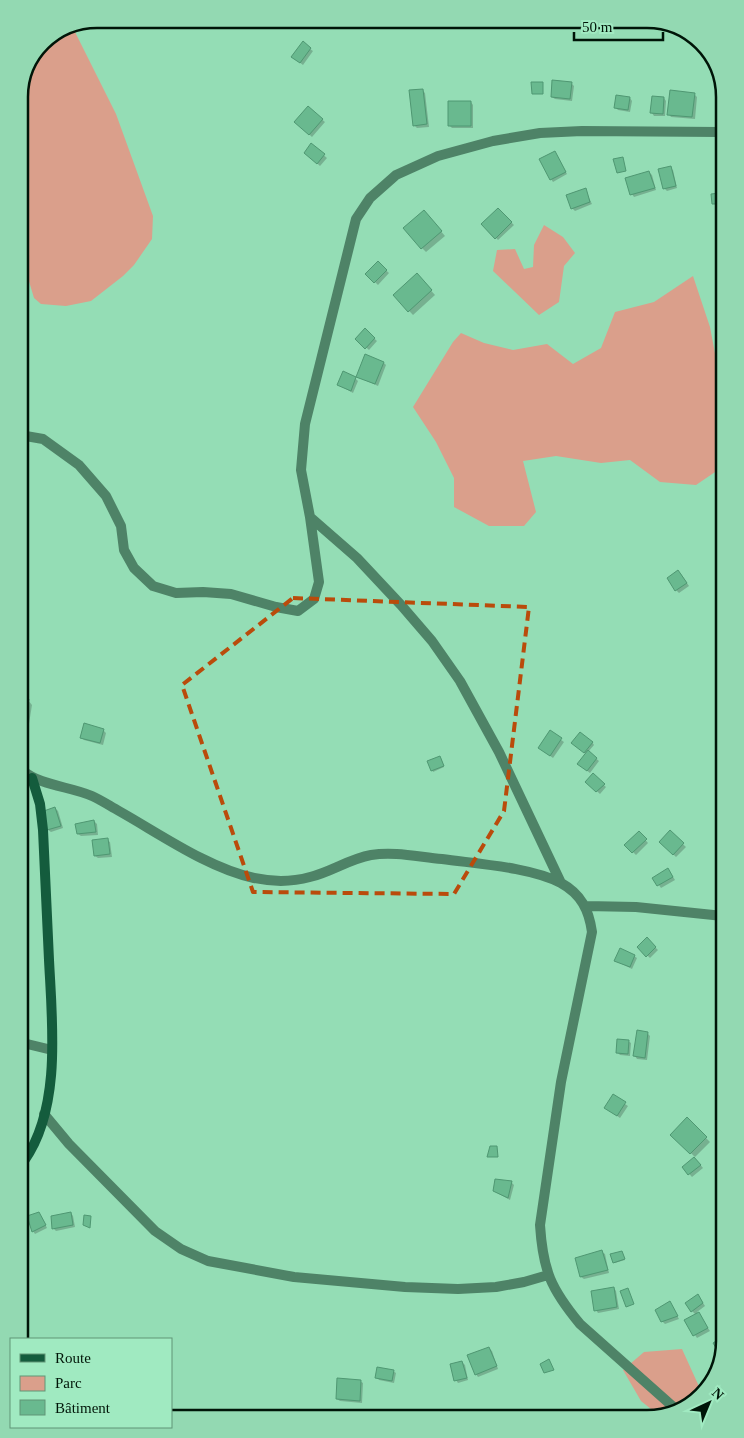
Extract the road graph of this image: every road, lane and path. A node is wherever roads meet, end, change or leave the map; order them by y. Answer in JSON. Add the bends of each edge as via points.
{"nodes":[{"id":1,"x":716,"y":132,"type":"edge"},
{"id":2,"x":28,"y":436,"type":"edge"},
{"id":3,"x":310,"y":517,"type":"junction"},
{"id":4,"x":28,"y":775,"type":"edge"},
{"id":5,"x":32,"y":778,"type":"junction"},
{"id":6,"x":561,"y":883,"type":"junction"},
{"id":7,"x":586,"y":906,"type":"junction"},
{"id":8,"x":716,"y":915,"type":"edge"},
{"id":9,"x":28,"y":1044,"type":"edge"},
{"id":10,"x":52,"y":1050,"type":"junction"},
{"id":11,"x":44,"y":1114,"type":"junction"},
{"id":12,"x":28,"y":1152,"type":"edge"},
{"id":13,"x":548,"y":1275,"type":"junction"},
{"id":14,"x":672,"y":1406,"type":"edge"}],
"edges":[{"from":1,"to":3,"type":"street","via":[[582,131],[540,133],[493,141],[438,156],[396,175],[370,198],[356,219],[305,424],[301,470]]},
{"from":2,"to":3,"type":"street","via":[[43,439],[79,465],[106,496],[118,518],[124,550],[134,568],[153,586],[176,593],[231,594],[298,611],[314,599],[319,582]]},
{"from":3,"to":6,"type":"street","via":[[357,558],[395,598],[432,641],[460,681],[499,752]]},
{"from":4,"to":5,"type":"street"},
{"from":5,"to":6,"type":"street","via":[[92,796],[219,866],[253,878],[281,882],[312,877],[371,855],[398,854],[532,873]]},
{"from":5,"to":10,"type":"street","via":[[43,830]]},
{"from":6,"to":7,"type":"street"},
{"from":7,"to":8,"type":"street","via":[[636,907]]},
{"from":7,"to":13,"type":"street","via":[[592,932],[561,1082],[540,1225]]},
{"from":9,"to":10,"type":"street"},
{"from":10,"to":11,"type":"street","via":[[52,1074]]},
{"from":11,"to":12,"type":"street"},
{"from":11,"to":13,"type":"street","via":[[69,1144],[155,1231],[181,1249],[208,1260],[294,1277],[405,1288],[496,1287]]},
{"from":13,"to":14,"type":"street","via":[[580,1324]]}]}
